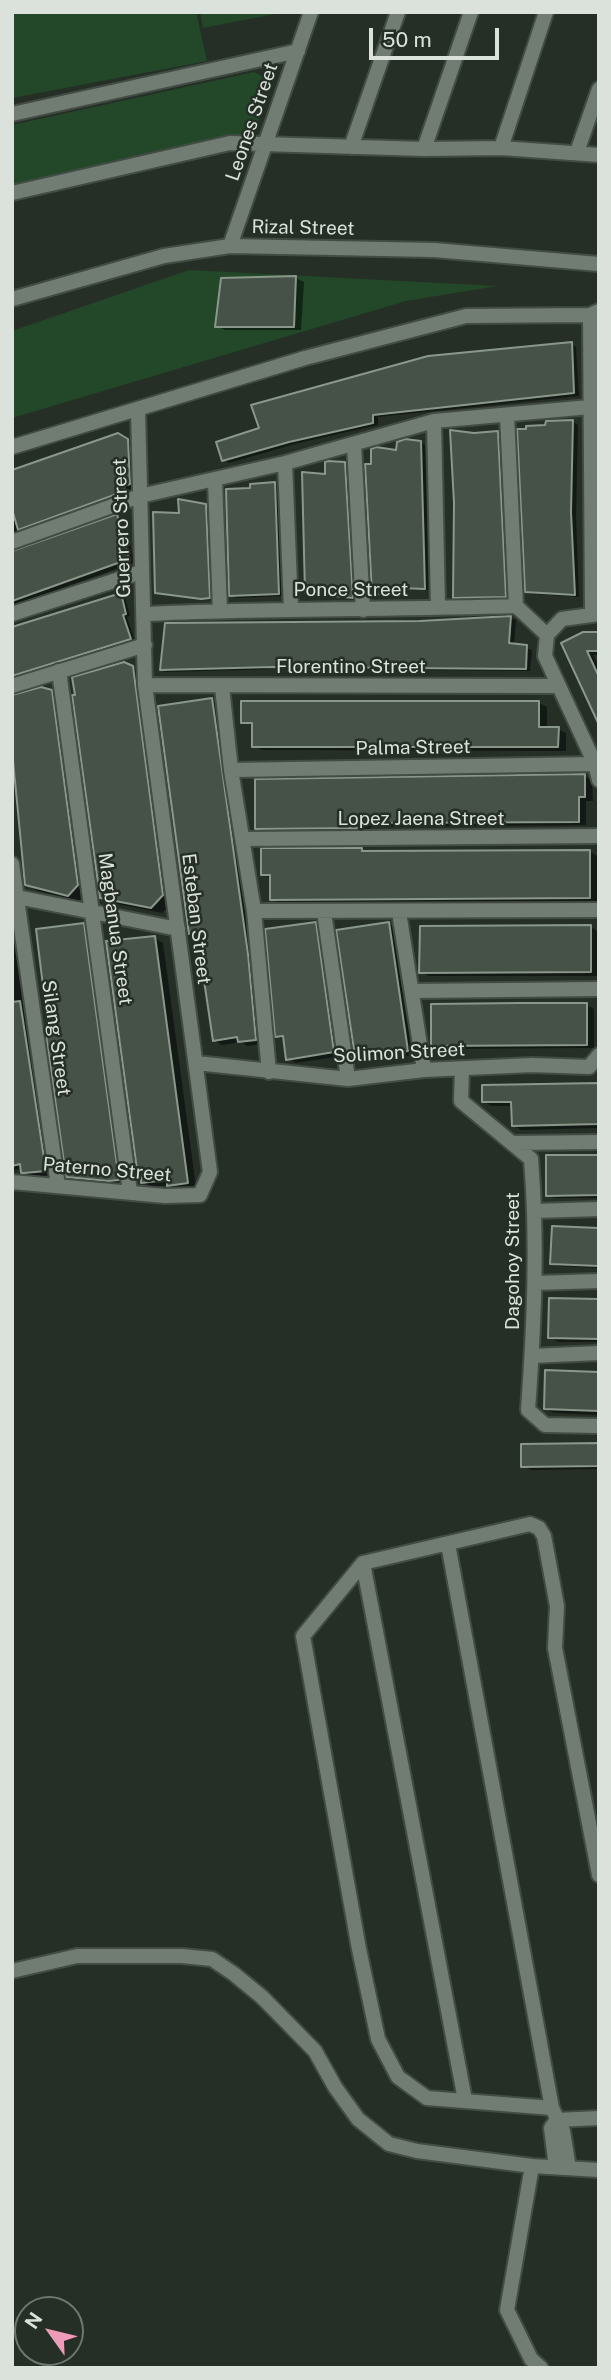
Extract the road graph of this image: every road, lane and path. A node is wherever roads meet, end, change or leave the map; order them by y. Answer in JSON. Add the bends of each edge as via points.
{"nodes":[{"id":1,"x":311,"y":12,"type":"edge"},
{"id":2,"x":398,"y":12,"type":"edge"},
{"id":3,"x":471,"y":12,"type":"edge"},
{"id":4,"x":546,"y":12,"type":"edge"},
{"id":5,"x":298,"y":51,"type":"junction"},
{"id":6,"x":599,"y":89,"type":"edge"},
{"id":7,"x":12,"y":114,"type":"edge"},
{"id":8,"x":264,"y":144,"type":"junction"},
{"id":9,"x":351,"y":148,"type":"junction"},
{"id":10,"x":501,"y":148,"type":"junction"},
{"id":11,"x":424,"y":149,"type":"junction"},
{"id":12,"x":577,"y":152,"type":"junction"},
{"id":13,"x":599,"y":155,"type":"edge"},
{"id":14,"x":12,"y":193,"type":"edge"},
{"id":15,"x":230,"y":246,"type":"junction"},
{"id":16,"x":599,"y":264,"type":"edge"},
{"id":17,"x":12,"y":299,"type":"edge"},
{"id":18,"x":594,"y":313,"type":"edge"},
{"id":19,"x":590,"y":407,"type":"junction"},
{"id":20,"x":138,"y":410,"type":"junction"},
{"id":21,"x":507,"y":415,"type":"junction"},
{"id":22,"x":434,"y":421,"type":"junction"},
{"id":23,"x":354,"y":444,"type":"junction"},
{"id":24,"x":12,"y":447,"type":"edge"},
{"id":25,"x":285,"y":463,"type":"junction"},
{"id":26,"x":215,"y":481,"type":"junction"},
{"id":27,"x":140,"y":496,"type":"junction"},
{"id":28,"x":12,"y":542,"type":"edge"},
{"id":29,"x":141,"y":572,"type":"junction"},
{"id":30,"x":516,"y":606,"type":"junction"},
{"id":31,"x":439,"y":608,"type":"junction"},
{"id":32,"x":292,"y":609,"type":"junction"},
{"id":33,"x":220,"y":610,"type":"junction"},
{"id":34,"x":363,"y":610,"type":"junction"},
{"id":35,"x":12,"y":614,"type":"edge"},
{"id":36,"x":144,"y":614,"type":"junction"},
{"id":37,"x":595,"y":614,"type":"edge"},
{"id":38,"x":547,"y":635,"type":"junction"},
{"id":39,"x":145,"y":645,"type":"junction"},
{"id":40,"x":59,"y":671,"type":"junction"},
{"id":41,"x":12,"y":685,"type":"edge"},
{"id":42,"x":145,"y":685,"type":"junction"},
{"id":43,"x":557,"y":686,"type":"junction"},
{"id":44,"x":222,"y":687,"type":"junction"},
{"id":45,"x":595,"y":764,"type":"junction"},
{"id":46,"x":231,"y":770,"type":"junction"},
{"id":47,"x":599,"y":780,"type":"edge"},
{"id":48,"x":599,"y":836,"type":"edge"},
{"id":49,"x":243,"y":839,"type":"junction"},
{"id":50,"x":12,"y":864,"type":"edge"},
{"id":51,"x":14,"y":896,"type":"edge"},
{"id":52,"x":254,"y":911,"type":"junction"},
{"id":53,"x":599,"y":911,"type":"edge"},
{"id":54,"x":324,"y":912,"type":"junction"},
{"id":55,"x":399,"y":912,"type":"junction"},
{"id":56,"x":94,"y":913,"type":"junction"},
{"id":57,"x":178,"y":929,"type":"junction"},
{"id":58,"x":599,"y":989,"type":"edge"},
{"id":59,"x":413,"y":991,"type":"junction"},
{"id":60,"x":599,"y":1055,"type":"edge"},
{"id":61,"x":196,"y":1063,"type":"junction"},
{"id":62,"x":462,"y":1069,"type":"junction"},
{"id":63,"x":424,"y":1070,"type":"junction"},
{"id":64,"x":269,"y":1072,"type":"junction"},
{"id":65,"x":348,"y":1079,"type":"junction"},
{"id":66,"x":599,"y":1142,"type":"edge"},
{"id":67,"x":512,"y":1143,"type":"junction"},
{"id":68,"x":12,"y":1182,"type":"edge"},
{"id":69,"x":58,"y":1186,"type":"junction"},
{"id":70,"x":130,"y":1192,"type":"junction"},
{"id":71,"x":200,"y":1195,"type":"joint"},
{"id":72,"x":599,"y":1209,"type":"edge"},
{"id":73,"x":535,"y":1211,"type":"junction"},
{"id":74,"x":599,"y":1281,"type":"edge"},
{"id":75,"x":535,"y":1283,"type":"junction"},
{"id":76,"x":599,"y":1353,"type":"edge"},
{"id":77,"x":532,"y":1356,"type":"junction"},
{"id":78,"x":599,"y":1426,"type":"edge"},
{"id":79,"x":448,"y":1544,"type":"junction"},
{"id":80,"x":363,"y":1563,"type":"junction"},
{"id":81,"x":599,"y":1875,"type":"edge"},
{"id":82,"x":12,"y":1971,"type":"edge"},
{"id":83,"x":465,"y":2100,"type":"junction"},
{"id":84,"x":554,"y":2114,"type":"junction"},
{"id":85,"x":599,"y":2118,"type":"edge"},
{"id":86,"x":532,"y":2166,"type":"junction"},
{"id":87,"x":563,"y":2168,"type":"junction"},
{"id":88,"x":599,"y":2170,"type":"edge"},
{"id":89,"x":541,"y":2368,"type":"edge"}],
"edges":[{"from":1,"to":5,"type":"street","name":"Leones Street"},
{"from":2,"to":9,"type":"street"},
{"from":3,"to":11,"type":"street"},
{"from":4,"to":10,"type":"street"},
{"from":5,"to":7,"type":"street"},
{"from":5,"to":8,"type":"street","name":"Leones Street"},
{"from":6,"to":12,"type":"street"},
{"from":8,"to":9,"type":"street"},
{"from":8,"to":14,"type":"street","via":[[230,143]]},
{"from":8,"to":15,"type":"street","name":"Leones Street"},
{"from":9,"to":11,"type":"street"},
{"from":10,"to":11,"type":"street"},
{"from":10,"to":12,"type":"street"},
{"from":12,"to":13,"type":"street"},
{"from":15,"to":16,"type":"street","name":"Rizal Street","via":[[434,250]]},
{"from":15,"to":17,"type":"street","name":"Rizal Street","via":[[164,256]]},
{"from":18,"to":19,"type":"street"},
{"from":18,"to":20,"type":"street","via":[[466,317],[305,358]]},
{"from":19,"to":21,"type":"street"},
{"from":19,"to":37,"type":"street"},
{"from":20,"to":24,"type":"street"},
{"from":20,"to":27,"type":"street","name":"Guerrero Street"},
{"from":21,"to":22,"type":"street"},
{"from":21,"to":30,"type":"street"},
{"from":22,"to":23,"type":"street"},
{"from":22,"to":31,"type":"street"},
{"from":23,"to":25,"type":"street"},
{"from":23,"to":34,"type":"street"},
{"from":25,"to":26,"type":"street"},
{"from":25,"to":32,"type":"street"},
{"from":26,"to":27,"type":"street"},
{"from":26,"to":33,"type":"street"},
{"from":27,"to":28,"type":"street"},
{"from":27,"to":29,"type":"street","name":"Guerrero Street"},
{"from":29,"to":35,"type":"street"},
{"from":29,"to":36,"type":"street","name":"Guerrero Street"},
{"from":30,"to":31,"type":"street","name":"Ponce Street"},
{"from":30,"to":38,"type":"street"},
{"from":31,"to":34,"type":"street","name":"Ponce Street"},
{"from":32,"to":33,"type":"street","name":"Ponce Street"},
{"from":32,"to":34,"type":"street","name":"Ponce Street"},
{"from":33,"to":36,"type":"street","name":"Ponce Street"},
{"from":36,"to":39,"type":"street","name":"Guerrero Street"},
{"from":37,"to":38,"type":"street","via":[[562,619]]},
{"from":38,"to":43,"type":"street","via":[[545,656]]},
{"from":39,"to":40,"type":"street"},
{"from":39,"to":42,"type":"street","name":"Esteban Street"},
{"from":40,"to":41,"type":"street"},
{"from":40,"to":56,"type":"street","name":"Magbanua Street"},
{"from":42,"to":44,"type":"street","name":"Florentino Street"},
{"from":42,"to":57,"type":"street","name":"Esteban Street"},
{"from":43,"to":44,"type":"street","name":"Florentino Street"},
{"from":43,"to":45,"type":"street"},
{"from":44,"to":46,"type":"street"},
{"from":45,"to":46,"type":"street","name":"Palma Street"},
{"from":45,"to":47,"type":"street"},
{"from":46,"to":49,"type":"street"},
{"from":48,"to":49,"type":"street","name":"Lopez Jaena Street"},
{"from":49,"to":52,"type":"street"},
{"from":50,"to":51,"type":"street","name":"Silang Street"},
{"from":51,"to":56,"type":"street"},
{"from":51,"to":69,"type":"street","name":"Silang Street"},
{"from":52,"to":54,"type":"street"},
{"from":52,"to":64,"type":"street"},
{"from":53,"to":55,"type":"street"},
{"from":54,"to":55,"type":"street"},
{"from":54,"to":65,"type":"street"},
{"from":55,"to":59,"type":"street"},
{"from":56,"to":57,"type":"street"},
{"from":56,"to":70,"type":"street","name":"Magbanua Street"},
{"from":57,"to":61,"type":"street","name":"Esteban Street"},
{"from":58,"to":59,"type":"street"},
{"from":59,"to":63,"type":"street"},
{"from":60,"to":62,"type":"street","name":"Solimon Street","via":[[589,1066]]},
{"from":61,"to":64,"type":"street","name":"Solimon Street"},
{"from":61,"to":71,"type":"street","name":"Esteban Street","via":[[210,1172]]},
{"from":62,"to":63,"type":"street","name":"Solimon Street"},
{"from":62,"to":67,"type":"street","name":"Dagohoy Street","via":[[461,1101]]},
{"from":63,"to":65,"type":"street","name":"Solimon Street"},
{"from":64,"to":65,"type":"street","name":"Solimon Street"},
{"from":66,"to":67,"type":"street"},
{"from":67,"to":73,"type":"street","name":"Dagohoy Street","via":[[531,1159]]},
{"from":68,"to":69,"type":"street","name":"Paterno Street"},
{"from":69,"to":70,"type":"street","name":"Paterno Street"},
{"from":70,"to":71,"type":"street","name":"Paterno Street"},
{"from":72,"to":73,"type":"street"},
{"from":73,"to":75,"type":"street","name":"Dagohoy Street"},
{"from":74,"to":75,"type":"street"},
{"from":75,"to":77,"type":"street","name":"Dagohoy Street"},
{"from":76,"to":77,"type":"street"},
{"from":77,"to":78,"type":"street","name":"Dagohoy Street","via":[[528,1410],[545,1425]]},
{"from":79,"to":80,"type":"street"},
{"from":79,"to":81,"type":"street","via":[[530,1524],[544,1536],[557,1606],[555,1648]]},
{"from":79,"to":84,"type":"street"},
{"from":80,"to":83,"type":"street"},
{"from":80,"to":83,"type":"street","via":[[303,1636],[359,1949],[378,2039],[398,2077],[427,2098]]},
{"from":82,"to":86,"type":"street","via":[[77,1956],[212,1959],[261,1997],[315,2051],[358,2119],[389,2144]]},
{"from":83,"to":84,"type":"street"},
{"from":84,"to":85,"type":"street"},
{"from":84,"to":87,"type":"street","via":[[551,2128]]},
{"from":86,"to":87,"type":"street"},
{"from":86,"to":89,"type":"street","via":[[507,2310],[531,2359]]},
{"from":87,"to":88,"type":"street"}]}
